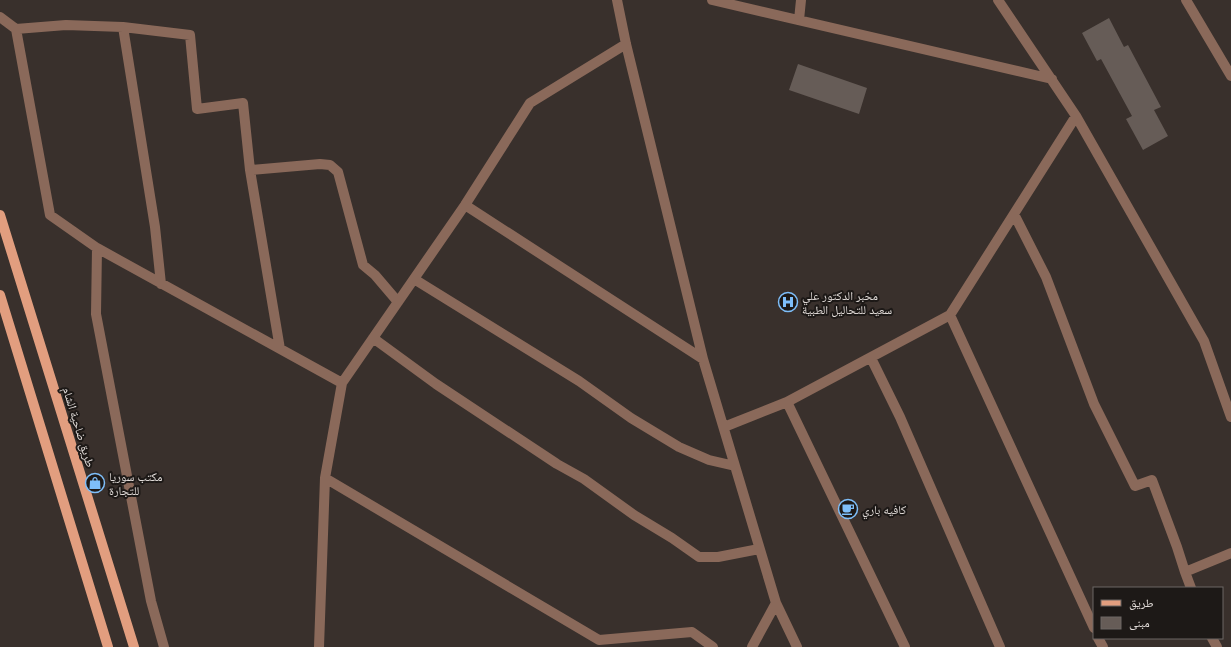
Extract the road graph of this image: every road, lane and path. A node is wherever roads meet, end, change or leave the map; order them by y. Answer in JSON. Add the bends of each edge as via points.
{"nodes":[{"id":1,"x":617,"y":0,"type":"edge"},
{"id":2,"x":712,"y":0,"type":"edge"},
{"id":3,"x":801,"y":0,"type":"edge"},
{"id":4,"x":998,"y":0,"type":"edge"},
{"id":5,"x":1186,"y":0,"type":"edge"},
{"id":6,"x":0,"y":16,"type":"edge"},
{"id":7,"x":799,"y":20,"type":"junction"},
{"id":8,"x":122,"y":27,"type":"junction"},
{"id":9,"x":16,"y":29,"type":"junction"},
{"id":10,"x":626,"y":44,"type":"junction"},
{"id":11,"x":1231,"y":76,"type":"edge"},
{"id":12,"x":1052,"y":79,"type":"junction"},
{"id":13,"x":1076,"y":116,"type":"junction"},
{"id":14,"x":250,"y":170,"type":"junction"},
{"id":15,"x":465,"y":205,"type":"junction"},
{"id":16,"x":1014,"y":214,"type":"junction"},
{"id":17,"x":0,"y":215,"type":"edge"},
{"id":18,"x":97,"y":248,"type":"junction"},
{"id":19,"x":414,"y":278,"type":"junction"},
{"id":20,"x":161,"y":284,"type":"junction"},
{"id":21,"x":0,"y":295,"type":"edge"},
{"id":22,"x":398,"y":302,"type":"junction"},
{"id":23,"x":950,"y":315,"type":"junction"},
{"id":24,"x":373,"y":338,"type":"junction"},
{"id":25,"x":280,"y":349,"type":"junction"},
{"id":26,"x":703,"y":358,"type":"junction"},
{"id":27,"x":871,"y":358,"type":"junction"},
{"id":28,"x":342,"y":383,"type":"junction"},
{"id":29,"x":787,"y":402,"type":"junction"},
{"id":30,"x":1231,"y":417,"type":"edge"},
{"id":31,"x":724,"y":427,"type":"junction"},
{"id":32,"x":735,"y":466,"type":"junction"},
{"id":33,"x":325,"y":478,"type":"junction"},
{"id":34,"x":759,"y":549,"type":"junction"},
{"id":35,"x":1231,"y":553,"type":"edge"},
{"id":36,"x":1185,"y":572,"type":"junction"},
{"id":37,"x":1191,"y":587,"type":"edge"},
{"id":38,"x":776,"y":603,"type":"junction"},
{"id":39,"x":1093,"y":626,"type":"edge"},
{"id":40,"x":108,"y":647,"type":"edge"},
{"id":41,"x":134,"y":647,"type":"edge"},
{"id":42,"x":164,"y":647,"type":"edge"},
{"id":43,"x":319,"y":647,"type":"edge"},
{"id":44,"x":713,"y":647,"type":"edge"},
{"id":45,"x":752,"y":647,"type":"edge"},
{"id":46,"x":797,"y":647,"type":"edge"},
{"id":47,"x":905,"y":647,"type":"edge"},
{"id":48,"x":1000,"y":647,"type":"edge"}],
"edges":[{"from":1,"to":10,"type":"street"},
{"from":2,"to":7,"type":"street"},
{"from":3,"to":7,"type":"street"},
{"from":4,"to":12,"type":"street"},
{"from":5,"to":11,"type":"street"},
{"from":6,"to":9,"type":"street"},
{"from":7,"to":12,"type":"street"},
{"from":8,"to":9,"type":"street","via":[[66,25]]},
{"from":8,"to":14,"type":"street","via":[[190,35],[197,109],[243,103]]},
{"from":8,"to":20,"type":"street","via":[[155,228]]},
{"from":9,"to":18,"type":"street","via":[[50,215]]},
{"from":10,"to":15,"type":"street","via":[[530,103]]},
{"from":10,"to":26,"type":"street"},
{"from":12,"to":13,"type":"street"},
{"from":13,"to":16,"type":"street"},
{"from":13,"to":30,"type":"street","via":[[1204,341]]},
{"from":14,"to":22,"type":"street","via":[[320,164],[330,165],[338,172],[363,265]]},
{"from":14,"to":25,"type":"street"},
{"from":15,"to":19,"type":"street"},
{"from":15,"to":26,"type":"street"},
{"from":16,"to":23,"type":"street"},
{"from":16,"to":36,"type":"street","via":[[1046,277],[1094,404],[1135,486],[1152,480]]},
{"from":17,"to":41,"type":"main road","name":"طريق ضاحية الشام"},
{"from":18,"to":20,"type":"street"},
{"from":18,"to":42,"type":"street","via":[[96,314],[150,601]]},
{"from":19,"to":22,"type":"street"},
{"from":19,"to":32,"type":"street","via":[[679,447],[710,460]]},
{"from":20,"to":25,"type":"street"},
{"from":21,"to":40,"type":"main road"},
{"from":22,"to":24,"type":"street"},
{"from":23,"to":27,"type":"street"},
{"from":23,"to":39,"type":"street"},
{"from":24,"to":28,"type":"street"},
{"from":24,"to":34,"type":"street","via":[[436,384],[584,479],[698,557],[718,557]]},
{"from":25,"to":28,"type":"street"},
{"from":26,"to":31,"type":"street"},
{"from":27,"to":29,"type":"street"},
{"from":27,"to":48,"type":"street","via":[[900,417]]},
{"from":28,"to":33,"type":"street"},
{"from":29,"to":31,"type":"street"},
{"from":29,"to":47,"type":"street"},
{"from":31,"to":32,"type":"street"},
{"from":32,"to":34,"type":"street"},
{"from":33,"to":43,"type":"street"},
{"from":33,"to":44,"type":"street","via":[[599,640],[692,632]]},
{"from":34,"to":38,"type":"street"},
{"from":35,"to":36,"type":"street"},
{"from":36,"to":37,"type":"street"},
{"from":38,"to":45,"type":"street"},
{"from":38,"to":46,"type":"street"}]}
